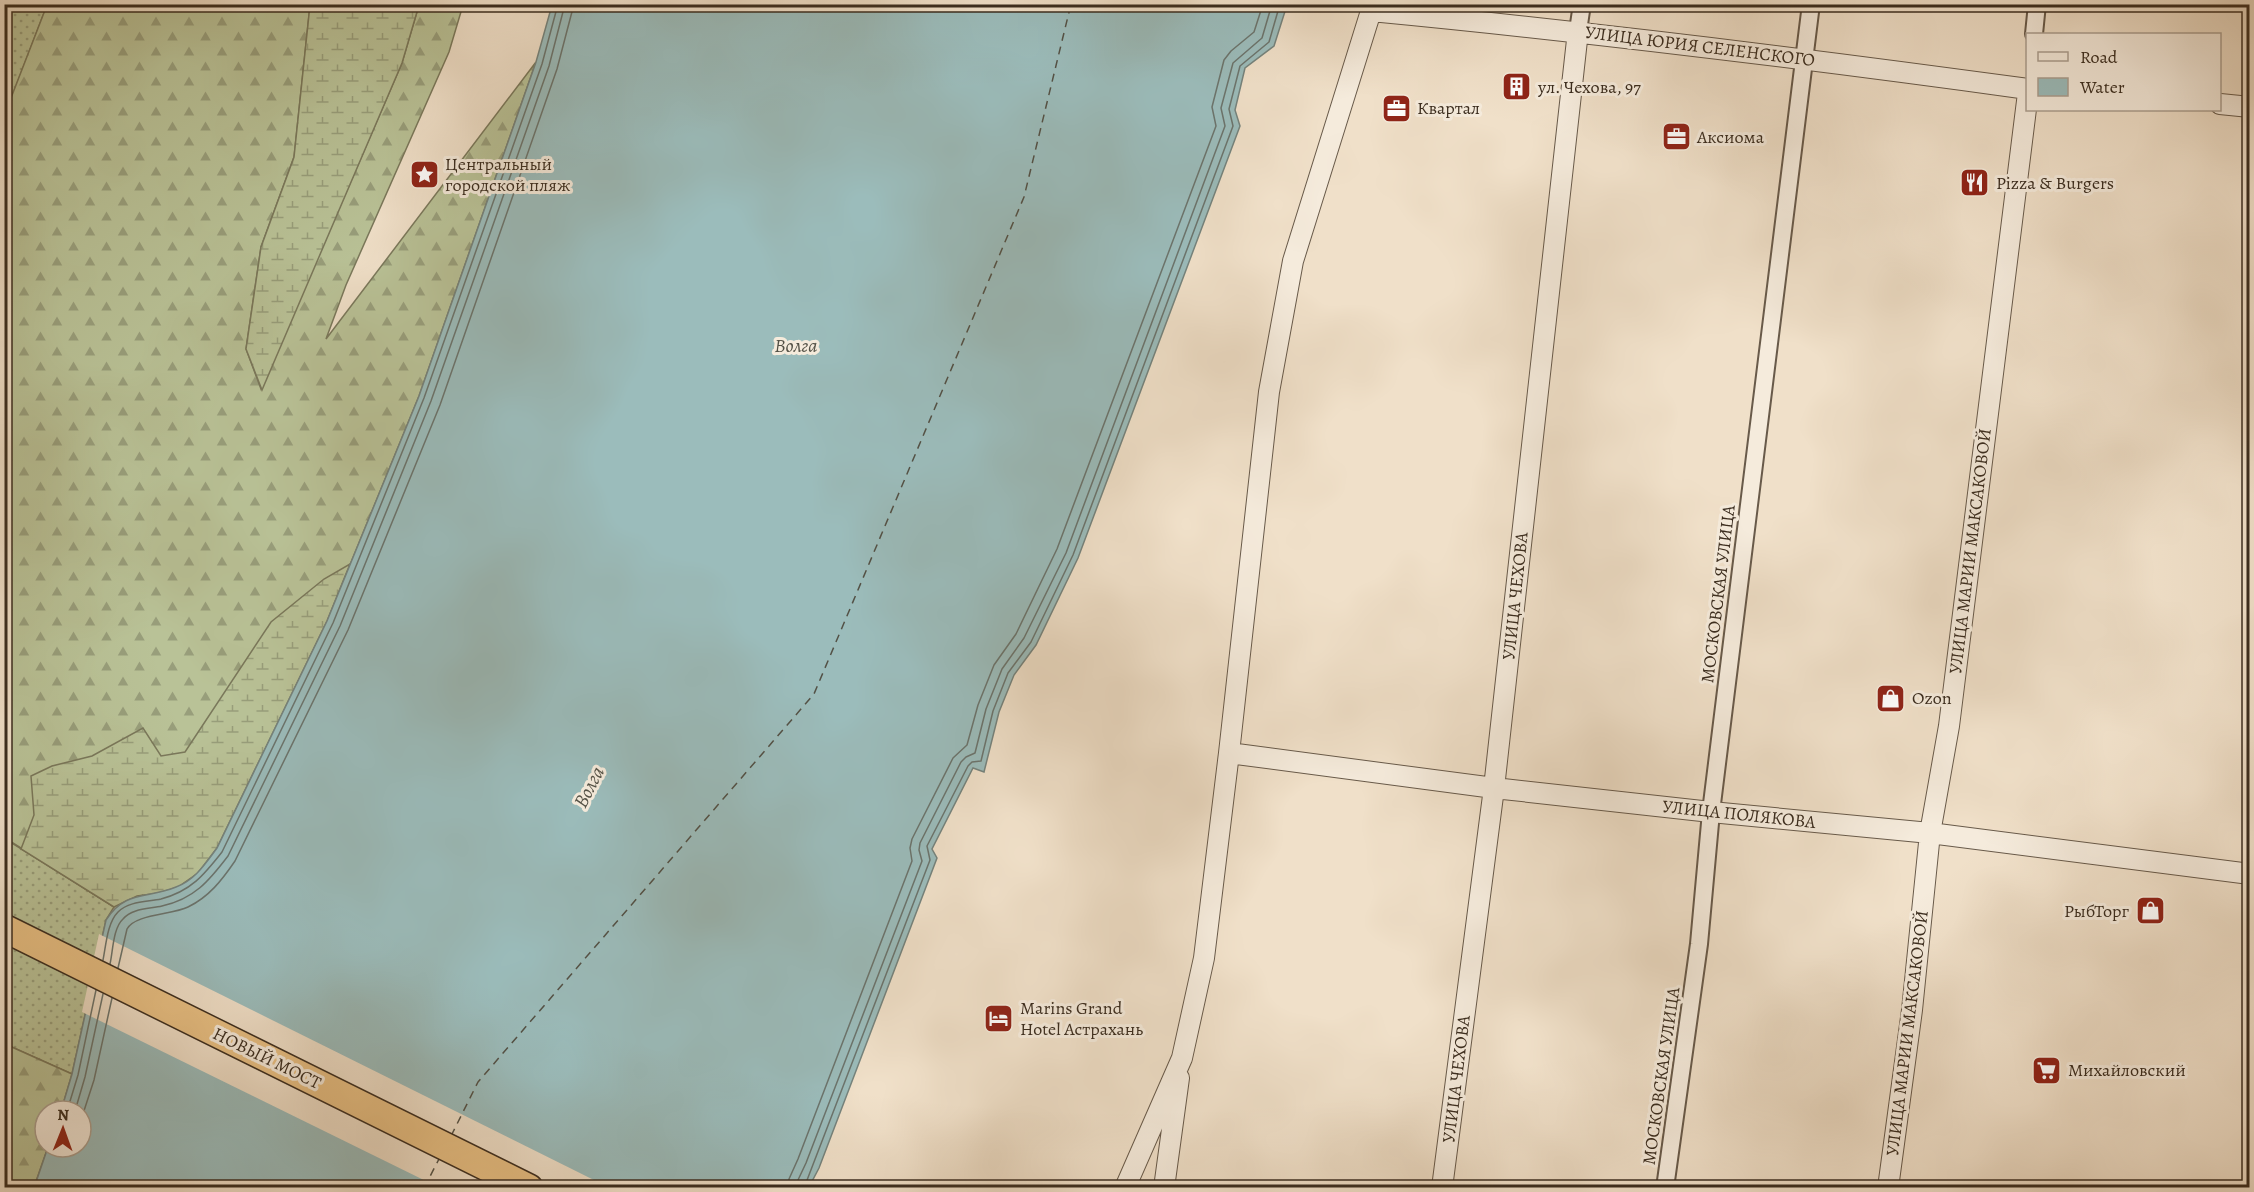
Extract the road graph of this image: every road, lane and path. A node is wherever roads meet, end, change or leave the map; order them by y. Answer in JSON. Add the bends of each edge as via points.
{"nodes":[{"id":1,"x":1582,"y":4,"type":"edge"},
{"id":2,"x":1811,"y":4,"type":"edge"},
{"id":3,"x":2037,"y":4,"type":"edge"},
{"id":4,"x":1372,"y":8,"type":"edge"},
{"id":5,"x":1578,"y":31,"type":"junction"},
{"id":6,"x":2034,"y":33,"type":"edge"},
{"id":7,"x":1804,"y":59,"type":"junction"},
{"id":8,"x":2026,"y":91,"type":"edge"},
{"id":9,"x":2221,"y":104,"type":"edge"},
{"id":10,"x":2026,"y":107,"type":"edge"},
{"id":11,"x":2250,"y":107,"type":"edge"},
{"id":12,"x":1229,"y":753,"type":"junction"},
{"id":13,"x":1494,"y":788,"type":"junction"},
{"id":14,"x":1711,"y":812,"type":"junction"},
{"id":15,"x":1930,"y":833,"type":"junction"},
{"id":16,"x":2250,"y":874,"type":"edge"},
{"id":17,"x":4,"y":928,"type":"edge"},
{"id":18,"x":1182,"y":1058,"type":"junction"},
{"id":19,"x":529,"y":1188,"type":"edge"},
{"id":20,"x":1125,"y":1188,"type":"edge"},
{"id":21,"x":1164,"y":1188,"type":"edge"},
{"id":22,"x":1442,"y":1188,"type":"edge"},
{"id":23,"x":1665,"y":1188,"type":"edge"},
{"id":24,"x":1888,"y":1188,"type":"edge"}],
"edges":[{"from":1,"to":5,"type":"street","name":"УЛИЦА ЧЕХОВА"},
{"from":2,"to":7,"type":"street","name":"МОСКОВСКАЯ УЛИЦА"},
{"from":3,"to":6,"type":"street"},
{"from":4,"to":5,"type":"street","name":"УЛИЦА ЮРИЯ СЕЛЕНСКОГО"},
{"from":4,"to":12,"type":"street","via":[[1293,261],[1269,392]]},
{"from":5,"to":7,"type":"street","name":"УЛИЦА ЮРИЯ СЕЛЕНСКОГО"},
{"from":5,"to":13,"type":"street","name":"УЛИЦА ЧЕХОВА"},
{"from":7,"to":8,"type":"street","name":"УЛИЦА ЮРИЯ СЕЛЕНСКОГО"},
{"from":7,"to":14,"type":"street","name":"МОСКОВСКАЯ УЛИЦА"},
{"from":9,"to":11,"type":"street"},
{"from":10,"to":15,"type":"street","name":"УЛИЦА МАРИИ МАКСАКОВОЙ","via":[[1949,726]]},
{"from":12,"to":13,"type":"street","name":"УЛИЦА ПОЛЯКОВА"},
{"from":12,"to":18,"type":"street","via":[[1204,958]]},
{"from":13,"to":14,"type":"street","name":"УЛИЦА ПОЛЯКОВА"},
{"from":13,"to":22,"type":"street","name":"УЛИЦА ЧЕХОВА"},
{"from":14,"to":15,"type":"street","name":"УЛИЦА ПОЛЯКОВА"},
{"from":14,"to":23,"type":"street","name":"МОСКОВСКАЯ УЛИЦА","via":[[1699,944]]},
{"from":15,"to":16,"type":"street","name":"УЛИЦА ПОЛЯКОВА"},
{"from":15,"to":24,"type":"street","name":"УЛИЦА МАРИИ МАКСАКОВОЙ"},
{"from":17,"to":19,"type":"highway","name":"НОВЫЙ МОСТ"},
{"from":18,"to":20,"type":"street"},
{"from":18,"to":21,"type":"street"}]}
